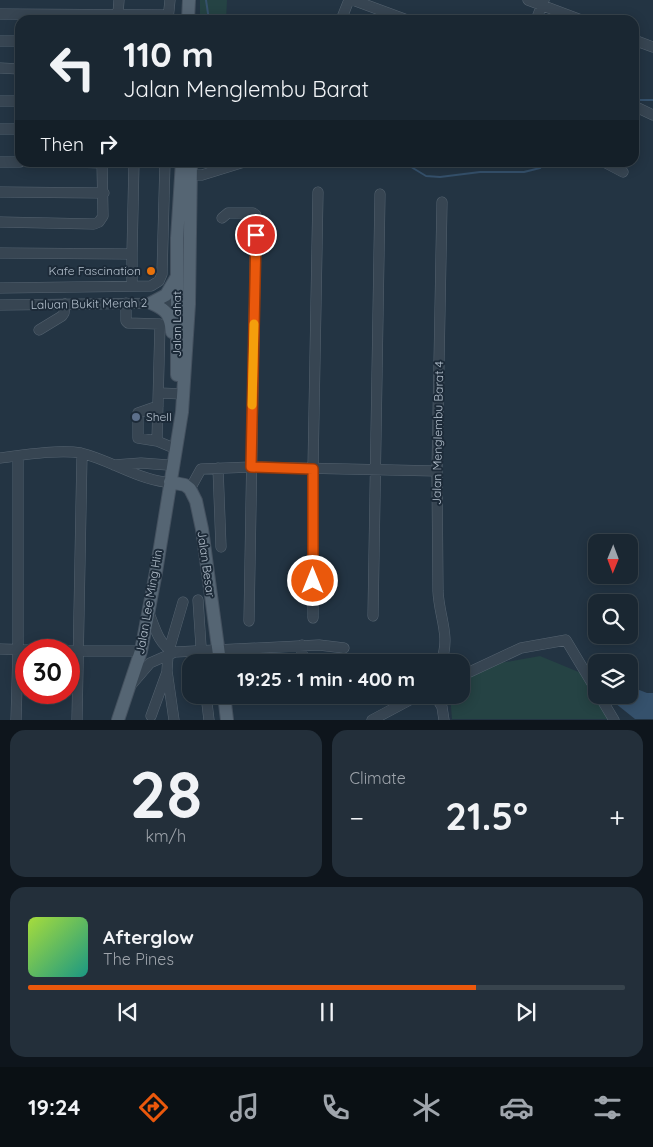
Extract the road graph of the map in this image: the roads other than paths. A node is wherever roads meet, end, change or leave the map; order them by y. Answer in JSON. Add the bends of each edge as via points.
{"nodes":[{"id":1,"x":119,"y":0,"type":"edge"},
{"id":2,"x":170,"y":0,"type":"edge"},
{"id":3,"x":189,"y":0,"type":"edge"},
{"id":4,"x":349,"y":0,"type":"edge"},
{"id":5,"x":354,"y":0,"type":"edge"},
{"id":6,"x":528,"y":0,"type":"edge"},
{"id":7,"x":543,"y":2,"type":"edge"},
{"id":8,"x":0,"y":14,"type":"edge"},
{"id":9,"x":118,"y":14,"type":"junction"},
{"id":10,"x":35,"y":15,"type":"edge"},
{"id":11,"x":113,"y":15,"type":"edge"},
{"id":12,"x":130,"y":15,"type":"edge"},
{"id":13,"x":168,"y":15,"type":"edge"},
{"id":14,"x":188,"y":15,"type":"edge"},
{"id":15,"x":343,"y":15,"type":"edge"},
{"id":16,"x":394,"y":15,"type":"edge"},
{"id":17,"x":538,"y":15,"type":"edge"},
{"id":18,"x":570,"y":15,"type":"edge"},
{"id":19,"x":0,"y":41,"type":"edge"},
{"id":20,"x":15,"y":41,"type":"edge"},
{"id":21,"x":639,"y":42,"type":"edge"},
{"id":22,"x":653,"y":47,"type":"edge"},
{"id":23,"x":0,"y":68,"type":"edge"},
{"id":24,"x":15,"y":69,"type":"edge"},
{"id":25,"x":0,"y":101,"type":"edge"},
{"id":26,"x":15,"y":101,"type":"edge"},
{"id":27,"x":639,"y":108,"type":"edge"},
{"id":28,"x":653,"y":115,"type":"edge"},
{"id":29,"x":0,"y":129,"type":"edge"},
{"id":30,"x":15,"y":129,"type":"edge"},
{"id":31,"x":0,"y":162,"type":"edge"},
{"id":32,"x":15,"y":162,"type":"edge"},
{"id":33,"x":102,"y":167,"type":"edge"},
{"id":34,"x":134,"y":167,"type":"edge"},
{"id":35,"x":165,"y":167,"type":"edge"},
{"id":36,"x":182,"y":167,"type":"edge"},
{"id":37,"x":228,"y":167,"type":"edge"},
{"id":38,"x":614,"y":167,"type":"edge"},
{"id":39,"x":191,"y":169,"type":"edge"},
{"id":40,"x":624,"y":172,"type":"dead end"},
{"id":41,"x":0,"y":192,"type":"edge"},
{"id":42,"x":318,"y":192,"type":"dead end"},
{"id":43,"x":104,"y":193,"type":"junction"},
{"id":44,"x":380,"y":194,"type":"dead end"},
{"id":45,"x":442,"y":202,"type":"dead end"},
{"id":46,"x":222,"y":218,"type":"dead end"},
{"id":47,"x":0,"y":222,"type":"edge"},
{"id":48,"x":183,"y":236,"type":"junction"},
{"id":49,"x":0,"y":253,"type":"edge"},
{"id":50,"x":132,"y":254,"type":"junction"},
{"id":51,"x":177,"y":276,"type":"junction"},
{"id":52,"x":132,"y":286,"type":"junction"},
{"id":53,"x":28,"y":287,"type":"junction"},
{"id":54,"x":0,"y":288,"type":"edge"},
{"id":55,"x":126,"y":303,"type":"junction"},
{"id":56,"x":151,"y":303,"type":"junction"},
{"id":57,"x":177,"y":303,"type":"junction"},
{"id":58,"x":28,"y":304,"type":"junction"},
{"id":59,"x":65,"y":304,"type":"junction"},
{"id":60,"x":0,"y":305,"type":"edge"},
{"id":61,"x":39,"y":330,"type":"dead end"},
{"id":62,"x":185,"y":377,"type":"junction"},
{"id":63,"x":159,"y":393,"type":"junction"},
{"id":64,"x":181,"y":394,"type":"junction"},
{"id":65,"x":158,"y":406,"type":"junction"},
{"id":66,"x":157,"y":441,"type":"junction"},
{"id":67,"x":173,"y":449,"type":"junction"},
{"id":68,"x":82,"y":454,"type":"junction"},
{"id":69,"x":18,"y":456,"type":"junction"},
{"id":70,"x":0,"y":458,"type":"edge"},
{"id":71,"x":141,"y":463,"type":"junction"},
{"id":72,"x":112,"y":465,"type":"junction"},
{"id":73,"x":168,"y":465,"type":"junction"},
{"id":74,"x":251,"y":467,"type":"junction"},
{"id":75,"x":218,"y":468,"type":"junction"},
{"id":76,"x":313,"y":469,"type":"junction"},
{"id":77,"x":374,"y":470,"type":"junction"},
{"id":78,"x":437,"y":471,"type":"junction"},
{"id":79,"x":135,"y":474,"type":"junction"},
{"id":80,"x":167,"y":482,"type":"junction"},
{"id":81,"x":190,"y":489,"type":"junction"},
{"id":82,"x":221,"y":547,"type":"dead end"},
{"id":83,"x":198,"y":600,"type":"dead end"},
{"id":84,"x":183,"y":602,"type":"dead end"},
{"id":85,"x":149,"y":613,"type":"junction"},
{"id":86,"x":373,"y":616,"type":"dead end"},
{"id":87,"x":313,"y":618,"type":"dead end"},
{"id":88,"x":249,"y":621,"type":"dead end"},
{"id":89,"x":18,"y":639,"type":"edge"},
{"id":90,"x":74,"y":639,"type":"edge"},
{"id":91,"x":302,"y":645,"type":"junction"},
{"id":92,"x":344,"y":648,"type":"dead end"},
{"id":93,"x":0,"y":649,"type":"edge"},
{"id":94,"x":15,"y":650,"type":"edge"},
{"id":95,"x":80,"y":651,"type":"edge"},
{"id":96,"x":137,"y":651,"type":"junction"},
{"id":97,"x":170,"y":652,"type":"junction"},
{"id":98,"x":183,"y":654,"type":"edge"},
{"id":99,"x":202,"y":654,"type":"edge"},
{"id":100,"x":219,"y":654,"type":"edge"},
{"id":101,"x":234,"y":654,"type":"edge"},
{"id":102,"x":302,"y":654,"type":"edge"},
{"id":103,"x":443,"y":654,"type":"edge"},
{"id":104,"x":167,"y":671,"type":"junction"},
{"id":105,"x":470,"y":672,"type":"edge"},
{"id":106,"x":588,"y":677,"type":"edge"},
{"id":107,"x":131,"y":685,"type":"junction"},
{"id":108,"x":16,"y":704,"type":"edge"},
{"id":109,"x":76,"y":704,"type":"edge"},
{"id":110,"x":207,"y":704,"type":"edge"},
{"id":111,"x":225,"y":704,"type":"edge"},
{"id":112,"x":402,"y":704,"type":"edge"},
{"id":113,"x":440,"y":704,"type":"edge"},
{"id":114,"x":604,"y":704,"type":"edge"},
{"id":115,"x":151,"y":716,"type":"dead end"},
{"id":116,"x":16,"y":720,"type":"edge"},
{"id":117,"x":77,"y":720,"type":"edge"},
{"id":118,"x":114,"y":720,"type":"edge"},
{"id":119,"x":118,"y":720,"type":"edge"},
{"id":120,"x":174,"y":720,"type":"edge"},
{"id":121,"x":209,"y":720,"type":"edge"},
{"id":122,"x":227,"y":720,"type":"edge"},
{"id":123,"x":372,"y":720,"type":"edge"},
{"id":124,"x":444,"y":720,"type":"edge"},
{"id":125,"x":614,"y":720,"type":"edge"}],
"edges":[{"from":1,"to":9,"type":"street"},
{"from":2,"to":13,"type":"street"},
{"from":3,"to":14,"type":"main road"},
{"from":4,"to":15,"type":"street"},
{"from":5,"to":16,"type":"street"},
{"from":6,"to":7,"type":"street"},
{"from":7,"to":17,"type":"street"},
{"from":7,"to":18,"type":"street"},
{"from":8,"to":10,"type":"street"},
{"from":9,"to":11,"type":"street"},
{"from":9,"to":12,"type":"street"},
{"from":19,"to":20,"type":"street"},
{"from":21,"to":22,"type":"street"},
{"from":23,"to":24,"type":"street"},
{"from":25,"to":26,"type":"street"},
{"from":27,"to":28,"type":"street"},
{"from":29,"to":30,"type":"street"},
{"from":31,"to":32,"type":"street"},
{"from":33,"to":43,"type":"street"},
{"from":34,"to":50,"type":"street"},
{"from":35,"to":52,"type":"street","name":"Laluan Bukit Merah 2","via":[[162,274],[159,281],[151,286]]},
{"from":36,"to":48,"type":"main road","name":"Jalan Lahat"},
{"from":37,"to":39,"type":"street","via":[[202,175]]},
{"from":38,"to":40,"type":"street"},
{"from":39,"to":48,"type":"main road","name":"Jalan Lahat"},
{"from":41,"to":43,"type":"street"},
{"from":42,"to":76,"type":"street"},
{"from":43,"to":47,"type":"street","via":[[103,216],[94,224]]},
{"from":44,"to":77,"type":"street"},
{"from":45,"to":78,"type":"street","name":"Jalan Menglembu Barat 4"},
{"from":46,"to":74,"type":"street","via":[[228,213],[256,215]]},
{"from":48,"to":51,"type":"main road","name":"Jalan Lahat"},
{"from":48,"to":57,"type":"main road","via":[[184,295]]},
{"from":48,"to":62,"type":"main road","name":"Jalan Lahat","via":[[189,304]]},
{"from":49,"to":50,"type":"street"},
{"from":50,"to":52,"type":"street"},
{"from":51,"to":56,"type":"main road","via":[[166,295]]},
{"from":51,"to":57,"type":"main road","name":"Jalan Lahat"},
{"from":52,"to":53,"type":"street","name":"Laluan Bukit Merah 2"},
{"from":53,"to":54,"type":"street","name":"Laluan Bukit Merah 2"},
{"from":53,"to":58,"type":"street"},
{"from":55,"to":56,"type":"street","name":"Laluan Bukit Merah 2"},
{"from":55,"to":59,"type":"street","name":"Laluan Bukit Merah 2"},
{"from":55,"to":63,"type":"street","via":[[128,323],[160,324]]},
{"from":56,"to":57,"type":"street","name":"Laluan Bukit Merah 2"},
{"from":56,"to":64,"type":"main road","via":[[167,312],[171,320],[173,371]]},
{"from":57,"to":62,"type":"main road","via":[[184,318]]},
{"from":57,"to":64,"type":"main road","name":"Jalan Lahat"},
{"from":58,"to":59,"type":"street","name":"Laluan Bukit Merah 2"},
{"from":58,"to":60,"type":"street","name":"Laluan Bukit Merah 2"},
{"from":59,"to":61,"type":"street","via":[[62,316]]},
{"from":62,"to":64,"type":"main road","name":"Jalan Lahat"},
{"from":63,"to":64,"type":"street"},
{"from":63,"to":65,"type":"street"},
{"from":64,"to":67,"type":"main road","name":"Jalan Lahat"},
{"from":65,"to":66,"type":"street"},
{"from":65,"to":66,"type":"street","via":[[138,414],[138,438]]},
{"from":66,"to":67,"type":"street"},
{"from":67,"to":73,"type":"main road","name":"Jalan Lahat"},
{"from":67,"to":80,"type":"main road","name":"Jalan Lahat"},
{"from":68,"to":69,"type":"street"},
{"from":68,"to":72,"type":"street"},
{"from":68,"to":90,"type":"street"},
{"from":69,"to":70,"type":"street"},
{"from":69,"to":89,"type":"street"},
{"from":71,"to":72,"type":"street"},
{"from":71,"to":73,"type":"street"},
{"from":71,"to":79,"type":"street"},
{"from":72,"to":79,"type":"street"},
{"from":73,"to":80,"type":"main road","name":"Jalan Lahat"},
{"from":74,"to":75,"type":"street"},
{"from":74,"to":76,"type":"street"},
{"from":74,"to":88,"type":"street"},
{"from":75,"to":81,"type":"street","via":[[201,469]]},
{"from":75,"to":82,"type":"street"},
{"from":76,"to":77,"type":"street"},
{"from":76,"to":87,"type":"street"},
{"from":77,"to":78,"type":"street"},
{"from":77,"to":86,"type":"street"},
{"from":78,"to":103,"type":"street","name":"Jalan Menglembu Barat 4","via":[[438,602],[445,628]]},
{"from":79,"to":80,"type":"street"},
{"from":80,"to":81,"type":"main road"},
{"from":80,"to":85,"type":"main road","name":"Jalan Lee Ming Hin"},
{"from":80,"to":96,"type":"main road","name":"Jalan Lee Ming Hin","via":[[147,610]]},
{"from":81,"to":100,"type":"main road","name":"Jalan Besar","via":[[202,529]]},
{"from":83,"to":99,"type":"street"},
{"from":84,"to":97,"type":"street"},
{"from":85,"to":97,"type":"street","via":[[160,639]]},
{"from":85,"to":107,"type":"main road","name":"Jalan Lee Ming Hin"},
{"from":91,"to":92,"type":"street"},
{"from":91,"to":101,"type":"street"},
{"from":91,"to":102,"type":"street"},
{"from":93,"to":94,"type":"street"},
{"from":95,"to":96,"type":"street"},
{"from":96,"to":118,"type":"main road","name":"Jalan Lee Ming Hin"},
{"from":97,"to":98,"type":"street"},
{"from":97,"to":104,"type":"street"},
{"from":97,"to":107,"type":"street","via":[[150,663]]},
{"from":104,"to":115,"type":"street"},
{"from":104,"to":120,"type":"street"},
{"from":105,"to":106,"type":"street","via":[[521,648],[566,640]]},
{"from":107,"to":119,"type":"main road","name":"Jalan Lee Ming Hin"},
{"from":108,"to":116,"type":"street"},
{"from":109,"to":117,"type":"street"},
{"from":110,"to":121,"type":"street"},
{"from":111,"to":122,"type":"main road"},
{"from":112,"to":123,"type":"street"},
{"from":113,"to":124,"type":"street"},
{"from":114,"to":125,"type":"street"}]}
